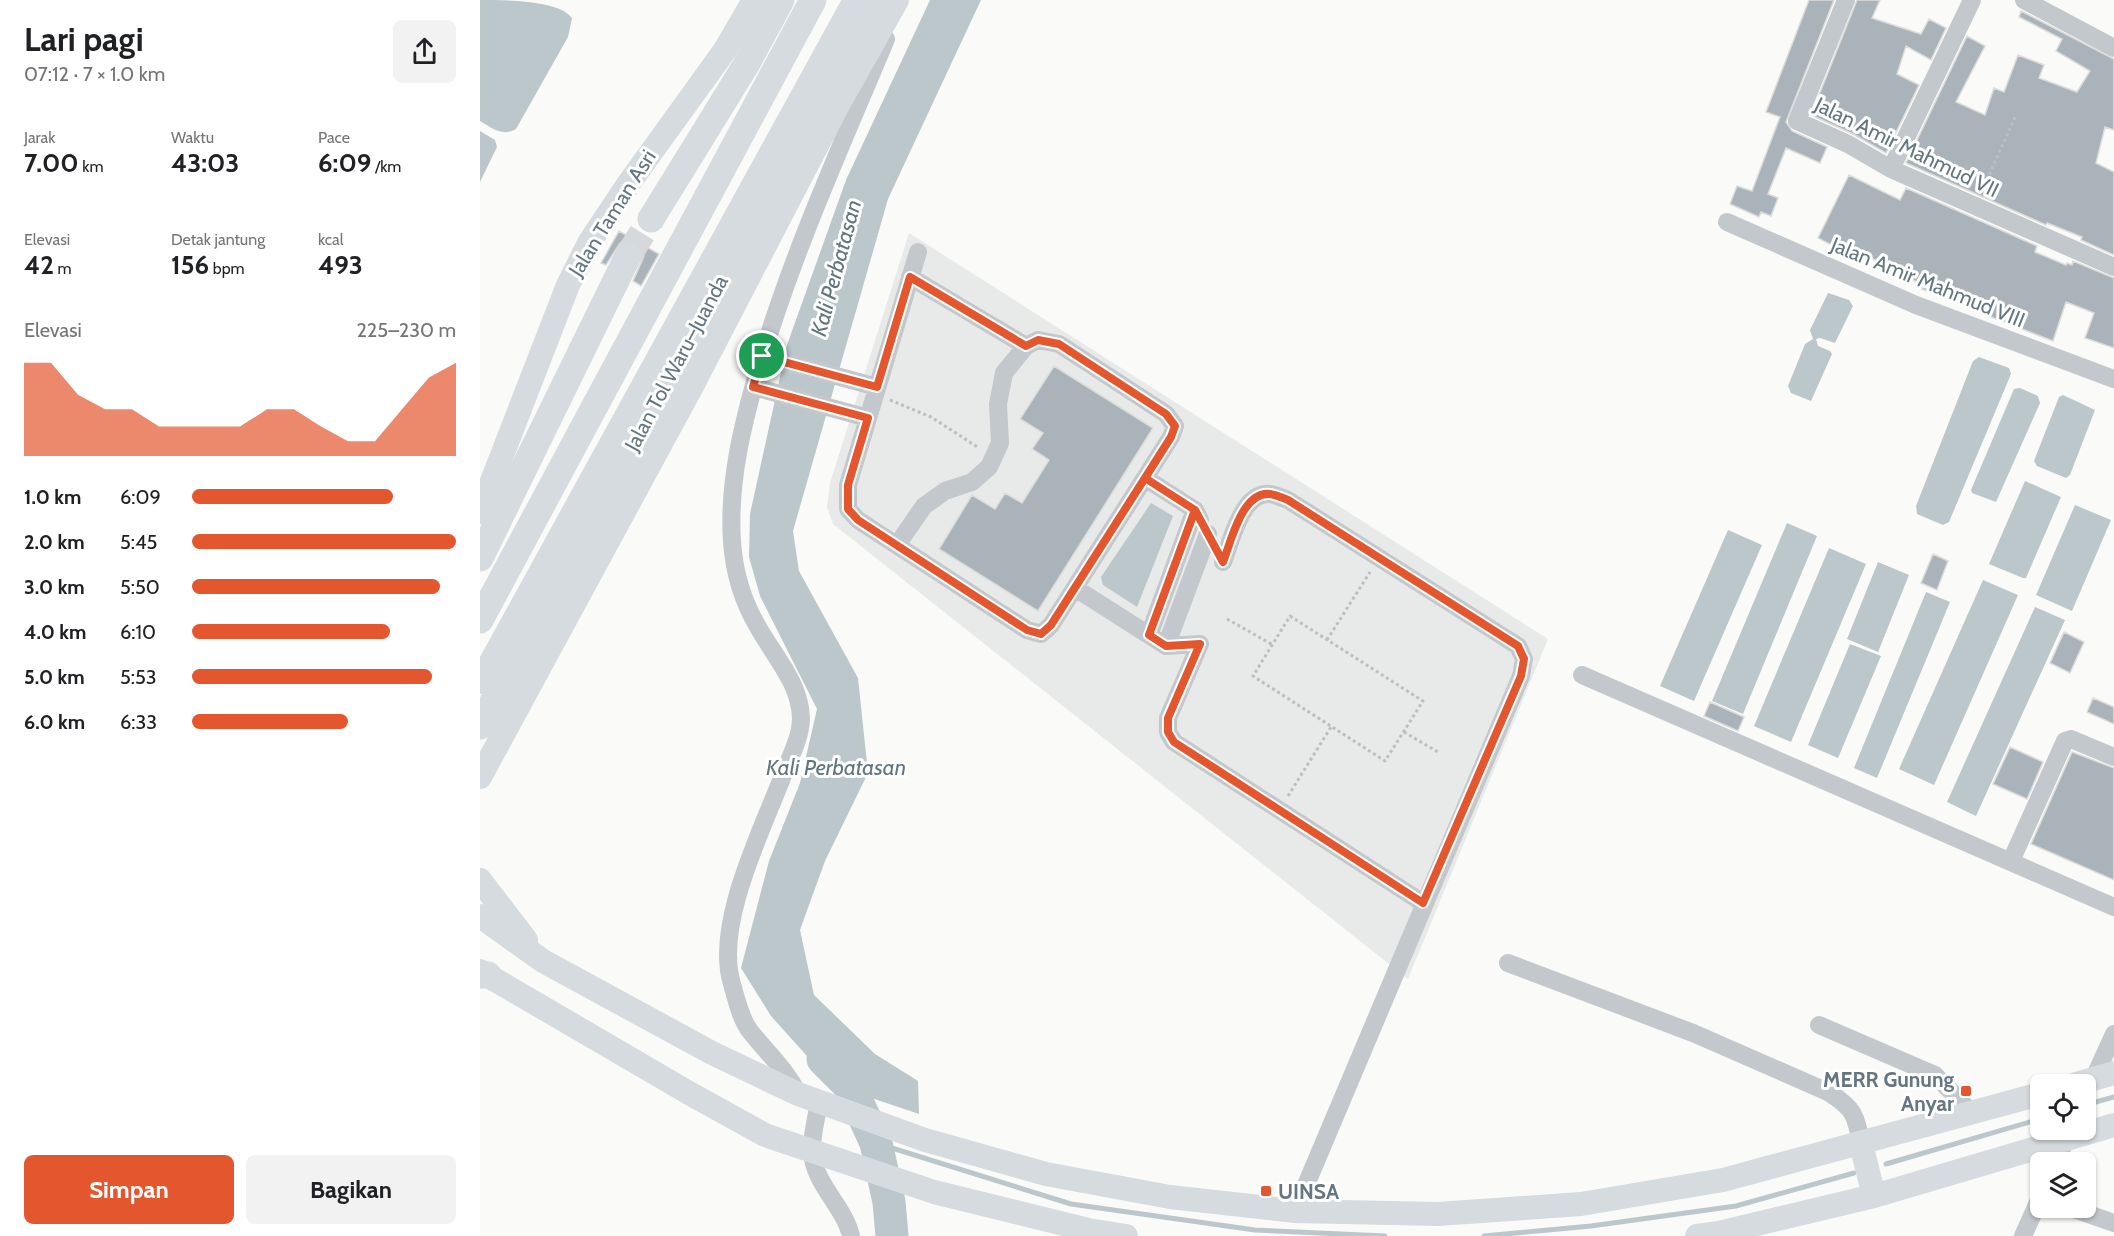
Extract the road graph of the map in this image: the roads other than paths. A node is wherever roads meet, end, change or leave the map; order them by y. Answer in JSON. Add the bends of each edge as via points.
{"nodes":[{"id":1,"x":754,"y":0,"type":"edge"},
{"id":2,"x":781,"y":0,"type":"edge"},
{"id":3,"x":813,"y":0,"type":"edge"},
{"id":4,"x":855,"y":0,"type":"edge"},
{"id":5,"x":873,"y":0,"type":"edge"},
{"id":6,"x":897,"y":0,"type":"edge"},
{"id":7,"x":1846,"y":0,"type":"edge"},
{"id":8,"x":1972,"y":0,"type":"edge"},
{"id":9,"x":2024,"y":0,"type":"edge"},
{"id":10,"x":2114,"y":48,"type":"edge"},
{"id":11,"x":1891,"y":169,"type":"junction"},
{"id":12,"x":651,"y":219,"type":"tunnel mouth"},
{"id":13,"x":1727,"y":222,"type":"dead end"},
{"id":14,"x":918,"y":252,"type":"dead end"},
{"id":15,"x":628,"y":256,"type":"tunnel mouth"},
{"id":16,"x":2114,"y":267,"type":"edge"},
{"id":17,"x":910,"y":277,"type":"junction"},
{"id":18,"x":1026,"y":346,"type":"junction"},
{"id":19,"x":770,"y":358,"type":"junction"},
{"id":20,"x":2114,"y":379,"type":"edge"},
{"id":21,"x":762,"y":389,"type":"junction"},
{"id":22,"x":876,"y":391,"type":"junction"},
{"id":23,"x":868,"y":418,"type":"junction"},
{"id":24,"x":1145,"y":478,"type":"junction"},
{"id":25,"x":1195,"y":510,"type":"junction"},
{"id":26,"x":480,"y":512,"type":"edge"},
{"id":27,"x":1208,"y":534,"type":"junction"},
{"id":28,"x":897,"y":545,"type":"junction"},
{"id":29,"x":480,"y":558,"type":"edge"},
{"id":30,"x":1075,"y":588,"type":"junction"},
{"id":31,"x":480,"y":620,"type":"edge"},
{"id":32,"x":1149,"y":635,"type":"junction"},
{"id":33,"x":1166,"y":646,"type":"junction"},
{"id":34,"x":1582,"y":675,"type":"dead end"},
{"id":35,"x":480,"y":682,"type":"edge"},
{"id":36,"x":480,"y":726,"type":"edge"},
{"id":37,"x":2114,"y":757,"type":"edge"},
{"id":38,"x":480,"y":777,"type":"edge"},
{"id":39,"x":2011,"y":861,"type":"junction"},
{"id":40,"x":480,"y":880,"type":"edge"},
{"id":41,"x":1423,"y":903,"type":"junction"},
{"id":42,"x":2114,"y":907,"type":"edge"},
{"id":43,"x":480,"y":916,"type":"edge"},
{"id":44,"x":490,"y":934,"type":"edge"},
{"id":45,"x":543,"y":960,"type":"junction"},
{"id":46,"x":1508,"y":963,"type":"dead end"},
{"id":47,"x":482,"y":974,"type":"edge"},
{"id":48,"x":1819,"y":1025,"type":"dead end"},
{"id":49,"x":2114,"y":1034,"type":"edge"},
{"id":50,"x":2096,"y":1074,"type":"edge"},
{"id":51,"x":2030,"y":1097,"type":"edge"},
{"id":52,"x":816,"y":1101,"type":"junction"},
{"id":53,"x":1972,"y":1113,"type":"junction"},
{"id":54,"x":2114,"y":1125,"type":"edge"},
{"id":55,"x":1861,"y":1144,"type":"junction"},
{"id":56,"x":2061,"y":1152,"type":"edge"},
{"id":57,"x":819,"y":1154,"type":"junction"},
{"id":58,"x":2030,"y":1159,"type":"edge"},
{"id":59,"x":1874,"y":1196,"type":"junction"},
{"id":60,"x":1295,"y":1211,"type":"junction"},
{"id":61,"x":2096,"y":1217,"type":"edge"},
{"id":62,"x":2031,"y":1218,"type":"edge"},
{"id":63,"x":2114,"y":1223,"type":"edge"},
{"id":64,"x":851,"y":1236,"type":"edge"},
{"id":65,"x":1126,"y":1236,"type":"edge"},
{"id":66,"x":1697,"y":1236,"type":"edge"},
{"id":67,"x":2023,"y":1236,"type":"edge"}],
"edges":[{"from":1,"to":26,"type":"main road","name":"Jalan Taman Asri","via":[[725,50],[589,243],[568,285]]},
{"from":2,"to":12,"type":"highway","via":[[746,65]]},
{"from":3,"to":31,"type":"highway"},
{"from":4,"to":35,"type":"main road"},
{"from":5,"to":36,"type":"highway","name":"Jalan Tol Waru–Juanda"},
{"from":6,"to":19,"type":"street","via":[[888,34],[790,271]]},
{"from":6,"to":38,"type":"main road"},
{"from":7,"to":11,"type":"street","name":"Jalan Amir Mahmud VII","via":[[1797,121]]},
{"from":8,"to":11,"type":"street"},
{"from":9,"to":10,"type":"street"},
{"from":11,"to":16,"type":"street","name":"Jalan Amir Mahmud VII"},
{"from":13,"to":20,"type":"street","name":"Jalan Amir Mahmud VIII","via":[[1916,305]]},
{"from":14,"to":17,"type":"street"},
{"from":15,"to":29,"type":"highway"},
{"from":17,"to":18,"type":"street"},
{"from":17,"to":22,"type":"street"},
{"from":18,"to":24,"type":"street","via":[[1038,340],[1059,344],[1166,414],[1175,426]]},
{"from":18,"to":28,"type":"street","via":[[1004,373],[998,404],[1000,443],[989,467],[972,482],[945,491],[924,506]]},
{"from":19,"to":21,"type":"street"},
{"from":19,"to":22,"type":"street","via":[[855,381]]},
{"from":21,"to":23,"type":"street"},
{"from":21,"to":52,"type":"street","via":[[741,435],[732,539],[735,571],[757,626],[794,687],[801,717],[791,756],[740,887],[729,932],[730,981],[748,1029]]},
{"from":22,"to":23,"type":"street"},
{"from":23,"to":28,"type":"street","via":[[848,485],[848,509]]},
{"from":24,"to":25,"type":"street"},
{"from":24,"to":30,"type":"street"},
{"from":25,"to":27,"type":"street"},
{"from":25,"to":32,"type":"street"},
{"from":27,"to":33,"type":"street"},
{"from":27,"to":41,"type":"street","via":[[1223,562],[1245,507],[1256,496],[1270,494],[1288,500],[1518,646],[1524,659],[1521,676]]},
{"from":28,"to":30,"type":"street","via":[[1027,630],[1041,634]]},
{"from":30,"to":32,"type":"street"},
{"from":32,"to":33,"type":"street"},
{"from":33,"to":41,"type":"street","via":[[1200,644],[1168,718],[1168,732],[1174,742]]},
{"from":34,"to":39,"type":"street"},
{"from":37,"to":39,"type":"street","via":[[2071,739],[2065,741]]},
{"from":39,"to":42,"type":"street"},
{"from":40,"to":45,"type":"main road"},
{"from":41,"to":60,"type":"street"},
{"from":43,"to":44,"type":"main road"},
{"from":44,"to":45,"type":"main road"},
{"from":45,"to":52,"type":"main road","via":[[712,1053]]},
{"from":46,"to":55,"type":"street","via":[[1693,1033],[1828,1092],[1857,1117]]},
{"from":47,"to":57,"type":"main road","via":[[765,1135]]},
{"from":48,"to":53,"type":"street","via":[[1935,1075]]},
{"from":49,"to":50,"type":"street"},
{"from":51,"to":53,"type":"main road"},
{"from":52,"to":57,"type":"street"},
{"from":52,"to":60,"type":"main road","via":[[925,1140],[1046,1174],[1170,1197]]},
{"from":53,"to":55,"type":"main road"},
{"from":54,"to":56,"type":"main road"},
{"from":55,"to":59,"type":"main road"},
{"from":55,"to":60,"type":"main road","via":[[1723,1180],[1581,1204],[1438,1214]]},
{"from":57,"to":64,"type":"street","via":[[817,1171],[842,1212]]},
{"from":57,"to":65,"type":"main road","via":[[934,1192]]},
{"from":58,"to":59,"type":"main road"},
{"from":59,"to":66,"type":"main road"},
{"from":61,"to":63,"type":"street"},
{"from":62,"to":67,"type":"street"}]}
